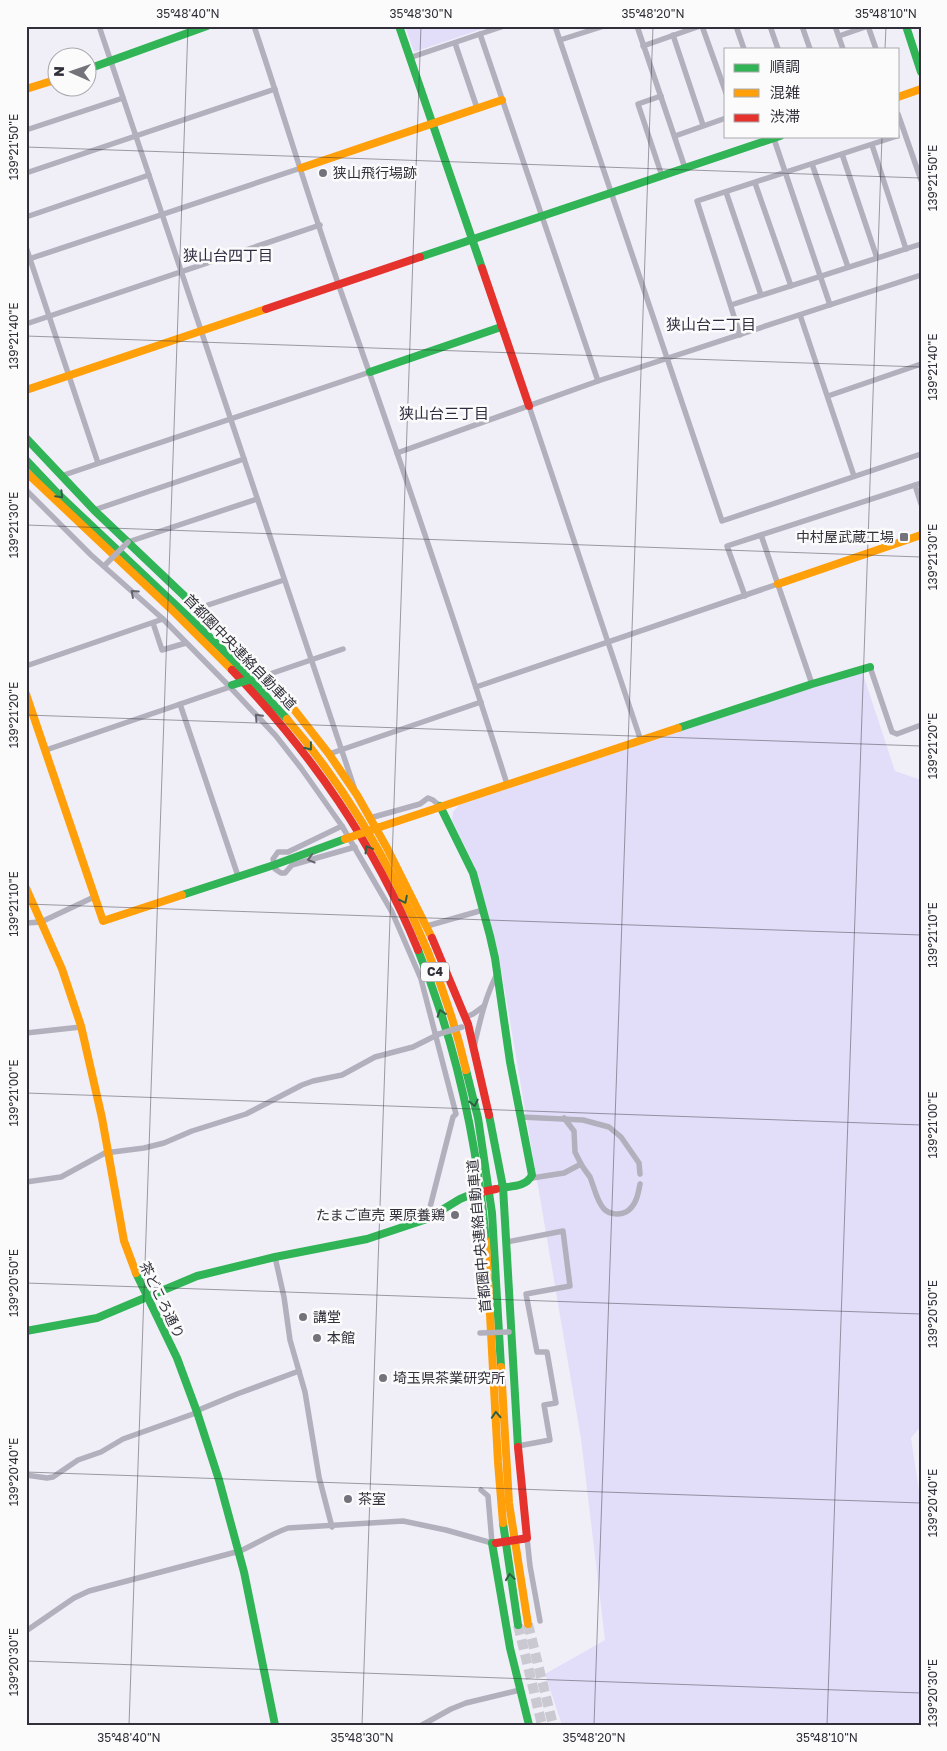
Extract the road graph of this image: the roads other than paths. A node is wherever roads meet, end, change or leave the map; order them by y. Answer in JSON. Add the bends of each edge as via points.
{"nodes":[{"id":1,"x":99,"y":26,"type":"edge"},
{"id":2,"x":207,"y":26,"type":"edge"},
{"id":3,"x":254,"y":26,"type":"edge"},
{"id":4,"x":399,"y":26,"type":"edge"},
{"id":5,"x":504,"y":26,"type":"edge"},
{"id":6,"x":555,"y":26,"type":"edge"},
{"id":7,"x":604,"y":26,"type":"edge"},
{"id":8,"x":637,"y":26,"type":"edge"},
{"id":9,"x":701,"y":26,"type":"edge"},
{"id":10,"x":736,"y":26,"type":"edge"},
{"id":11,"x":770,"y":26,"type":"edge"},
{"id":12,"x":802,"y":26,"type":"edge"},
{"id":13,"x":835,"y":26,"type":"edge"},
{"id":14,"x":868,"y":26,"type":"edge"},
{"id":15,"x":906,"y":26,"type":"edge"},
{"id":16,"x":480,"y":34,"type":"junction"},
{"id":17,"x":673,"y":35,"type":"junction"},
{"id":18,"x":839,"y":36,"type":"junction"},
{"id":19,"x":560,"y":40,"type":"junction"},
{"id":20,"x":454,"y":43,"type":"junction"},
{"id":21,"x":644,"y":46,"type":"junction"},
{"id":22,"x":744,"y":48,"type":"edge"},
{"id":23,"x":778,"y":48,"type":"edge"},
{"id":24,"x":810,"y":48,"type":"edge"},
{"id":25,"x":843,"y":48,"type":"edge"},
{"id":26,"x":876,"y":48,"type":"edge"},
{"id":27,"x":409,"y":58,"type":"junction"},
{"id":28,"x":111,"y":61,"type":"junction"},
{"id":29,"x":98,"y":66,"type":"edge"},
{"id":30,"x":921,"y":72,"type":"edge"},
{"id":31,"x":48,"y":82,"type":"edge"},
{"id":32,"x":724,"y":88,"type":"edge"},
{"id":33,"x":26,"y":89,"type":"edge"},
{"id":34,"x":921,"y":89,"type":"edge"},
{"id":35,"x":275,"y":90,"type":"junction"},
{"id":36,"x":661,"y":96,"type":"junction"},
{"id":37,"x":900,"y":96,"type":"edge"},
{"id":38,"x":123,"y":98,"type":"junction"},
{"id":39,"x":502,"y":100,"type":"junction"},
{"id":40,"x":477,"y":108,"type":"junction"},
{"id":41,"x":724,"y":119,"type":"edge"},
{"id":42,"x":900,"y":120,"type":"edge"},
{"id":43,"x":432,"y":123,"type":"junction"},
{"id":44,"x":703,"y":126,"type":"junction"},
{"id":45,"x":26,"y":130,"type":"edge"},
{"id":46,"x":905,"y":134,"type":"junction"},
{"id":47,"x":900,"y":135,"type":"edge"},
{"id":48,"x":136,"y":136,"type":"junction"},
{"id":49,"x":674,"y":136,"type":"junction"},
{"id":50,"x":773,"y":138,"type":"edge"},
{"id":51,"x":776,"y":138,"type":"edge"},
{"id":52,"x":892,"y":138,"type":"edge"},
{"id":53,"x":872,"y":145,"type":"junction"},
{"id":54,"x":842,"y":154,"type":"junction"},
{"id":55,"x":812,"y":164,"type":"junction"},
{"id":56,"x":300,"y":168,"type":"junction"},
{"id":57,"x":685,"y":168,"type":"junction"},
{"id":58,"x":26,"y":173,"type":"edge"},
{"id":59,"x":786,"y":173,"type":"junction"},
{"id":60,"x":149,"y":175,"type":"junction"},
{"id":61,"x":662,"y":176,"type":"junction"},
{"id":62,"x":921,"y":180,"type":"edge"},
{"id":63,"x":755,"y":183,"type":"junction"},
{"id":64,"x":726,"y":192,"type":"junction"},
{"id":65,"x":611,"y":193,"type":"junction"},
{"id":66,"x":162,"y":214,"type":"junction"},
{"id":67,"x":541,"y":216,"type":"junction"},
{"id":68,"x":26,"y":217,"type":"edge"},
{"id":69,"x":320,"y":225,"type":"junction"},
{"id":70,"x":472,"y":239,"type":"junction"},
{"id":71,"x":921,"y":244,"type":"edge"},
{"id":72,"x":26,"y":247,"type":"edge"},
{"id":73,"x":906,"y":249,"type":"junction"},
{"id":74,"x":877,"y":258,"type":"junction"},
{"id":75,"x":28,"y":260,"type":"edge"},
{"id":76,"x":848,"y":267,"type":"junction"},
{"id":77,"x":181,"y":272,"type":"junction"},
{"id":78,"x":921,"y":275,"type":"edge"},
{"id":79,"x":821,"y":276,"type":"junction"},
{"id":80,"x":338,"y":284,"type":"junction"},
{"id":81,"x":791,"y":286,"type":"junction"},
{"id":82,"x":761,"y":296,"type":"junction"},
{"id":83,"x":731,"y":305,"type":"junction"},
{"id":84,"x":830,"y":306,"type":"junction"},
{"id":85,"x":800,"y":315,"type":"junction"},
{"id":86,"x":49,"y":317,"type":"junction"},
{"id":87,"x":26,"y":324,"type":"edge"},
{"id":88,"x":501,"y":327,"type":"junction"},
{"id":89,"x":201,"y":331,"type":"junction"},
{"id":90,"x":740,"y":335,"type":"junction"},
{"id":91,"x":668,"y":359,"type":"junction"},
{"id":92,"x":921,"y":364,"type":"edge"},
{"id":93,"x":370,"y":372,"type":"junction"},
{"id":94,"x":69,"y":376,"type":"junction"},
{"id":95,"x":598,"y":381,"type":"junction"},
{"id":96,"x":26,"y":390,"type":"edge"},
{"id":97,"x":828,"y":396,"type":"junction"},
{"id":98,"x":530,"y":406,"type":"junction"},
{"id":99,"x":230,"y":419,"type":"junction"},
{"id":100,"x":26,"y":438,"type":"edge"},
{"id":101,"x":397,"y":452,"type":"junction"},
{"id":102,"x":921,"y":454,"type":"edge"},
{"id":103,"x":244,"y":459,"type":"junction"},
{"id":104,"x":26,"y":460,"type":"edge"},
{"id":105,"x":98,"y":463,"type":"junction"},
{"id":106,"x":26,"y":472,"type":"edge"},
{"id":107,"x":61,"y":476,"type":"junction"},
{"id":108,"x":854,"y":476,"type":"junction"},
{"id":109,"x":918,"y":484,"type":"edge"},
{"id":110,"x":26,"y":490,"type":"edge"},
{"id":111,"x":257,"y":499,"type":"junction"},
{"id":112,"x":921,"y":504,"type":"edge"},
{"id":113,"x":94,"y":510,"type":"junction"},
{"id":114,"x":761,"y":535,"type":"junction"},
{"id":115,"x":921,"y":535,"type":"edge"},
{"id":116,"x":128,"y":542,"type":"junction"},
{"id":117,"x":104,"y":566,"type":"junction"},
{"id":118,"x":284,"y":580,"type":"junction"},
{"id":119,"x":778,"y":584,"type":"junction"},
{"id":120,"x":745,"y":596,"type":"junction"},
{"id":121,"x":199,"y":608,"type":"junction"},
{"id":122,"x":163,"y":619,"type":"junction"},
{"id":123,"x":153,"y":623,"type":"junction"},
{"id":124,"x":186,"y":642,"type":"junction"},
{"id":125,"x":608,"y":642,"type":"junction"},
{"id":126,"x":342,"y":649,"type":"dead end"},
{"id":127,"x":311,"y":660,"type":"junction"},
{"id":128,"x":26,"y":666,"type":"edge"},
{"id":129,"x":870,"y":667,"type":"joint"},
{"id":130,"x":264,"y":675,"type":"junction"},
{"id":131,"x":812,"y":684,"type":"junction"},
{"id":132,"x":231,"y":686,"type":"junction"},
{"id":133,"x":476,"y":687,"type":"junction"},
{"id":134,"x":26,"y":694,"type":"edge"},
{"id":135,"x":481,"y":702,"type":"junction"},
{"id":136,"x":180,"y":704,"type":"junction"},
{"id":137,"x":28,"y":706,"type":"edge"},
{"id":138,"x":921,"y":725,"type":"edge"},
{"id":139,"x":641,"y":741,"type":"junction"},
{"id":140,"x":46,"y":750,"type":"junction"},
{"id":141,"x":341,"y":750,"type":"junction"},
{"id":142,"x":329,"y":754,"type":"junction"},
{"id":143,"x":507,"y":784,"type":"junction"},
{"id":144,"x":357,"y":795,"type":"junction"},
{"id":145,"x":440,"y":806,"type":"junction"},
{"id":146,"x":370,"y":818,"type":"junction"},
{"id":147,"x":342,"y":826,"type":"junction"},
{"id":148,"x":355,"y":847,"type":"junction"},
{"id":149,"x":274,"y":865,"type":"junction"},
{"id":150,"x":238,"y":876,"type":"junction"},
{"id":151,"x":26,"y":888,"type":"edge"},
{"id":152,"x":94,"y":897,"type":"junction"},
{"id":153,"x":483,"y":910,"type":"junction"},
{"id":154,"x":41,"y":922,"type":"junction"},
{"id":155,"x":26,"y":923,"type":"edge"},
{"id":156,"x":427,"y":926,"type":"junction"},
{"id":157,"x":497,"y":974,"type":"junction"},
{"id":158,"x":484,"y":1006,"type":"junction"},
{"id":159,"x":465,"y":1023,"type":"junction"},
{"id":160,"x":81,"y":1027,"type":"junction"},
{"id":161,"x":26,"y":1033,"type":"edge"},
{"id":162,"x":438,"y":1035,"type":"junction"},
{"id":163,"x":474,"y":1047,"type":"junction"},
{"id":164,"x":521,"y":1117,"type":"junction"},
{"id":165,"x":564,"y":1118,"type":"junction"},
{"id":166,"x":583,"y":1120,"type":"junction"},
{"id":167,"x":574,"y":1130,"type":"junction"},
{"id":168,"x":109,"y":1152,"type":"junction"},
{"id":169,"x":581,"y":1164,"type":"junction"},
{"id":170,"x":640,"y":1174,"type":"dead end"},
{"id":171,"x":532,"y":1178,"type":"junction"},
{"id":172,"x":26,"y":1182,"type":"edge"},
{"id":173,"x":640,"y":1184,"type":"dead end"},
{"id":174,"x":500,"y":1188,"type":"junction"},
{"id":175,"x":427,"y":1219,"type":"junction"},
{"id":176,"x":507,"y":1242,"type":"junction"},
{"id":177,"x":275,"y":1257,"type":"junction"},
{"id":178,"x":147,"y":1297,"type":"junction"},
{"id":179,"x":26,"y":1331,"type":"edge"},
{"id":180,"x":510,"y":1332,"type":"junction"},
{"id":181,"x":480,"y":1333,"type":"dead end"},
{"id":182,"x":299,"y":1371,"type":"junction"},
{"id":183,"x":196,"y":1411,"type":"junction"},
{"id":184,"x":518,"y":1446,"type":"junction"},
{"id":185,"x":26,"y":1476,"type":"edge"},
{"id":186,"x":480,"y":1490,"type":"dead end"},
{"id":187,"x":332,"y":1527,"type":"junction"},
{"id":188,"x":524,"y":1539,"type":"junction"},
{"id":189,"x":494,"y":1543,"type":"junction"},
{"id":190,"x":240,"y":1551,"type":"junction"},
{"id":191,"x":540,"y":1621,"type":"dead end"},
{"id":192,"x":528,"y":1624,"type":"tunnel mouth"},
{"id":193,"x":518,"y":1625,"type":"tunnel mouth"},
{"id":194,"x":26,"y":1631,"type":"edge"},
{"id":195,"x":520,"y":1690,"type":"junction"},
{"id":196,"x":275,"y":1725,"type":"edge"},
{"id":197,"x":422,"y":1725,"type":"edge"},
{"id":198,"x":529,"y":1725,"type":"edge"}],
"edges":[{"from":1,"to":28,"type":"street"},
{"from":2,"to":28,"type":"main road"},
{"from":3,"to":35,"type":"street"},
{"from":4,"to":27,"type":"main road"},
{"from":5,"to":16,"type":"street"},
{"from":6,"to":19,"type":"street"},
{"from":7,"to":19,"type":"street"},
{"from":8,"to":21,"type":"street"},
{"from":9,"to":17,"type":"street"},
{"from":9,"to":32,"type":"street"},
{"from":10,"to":22,"type":"street"},
{"from":11,"to":23,"type":"street"},
{"from":12,"to":24,"type":"street"},
{"from":13,"to":18,"type":"street"},
{"from":14,"to":18,"type":"street"},
{"from":14,"to":26,"type":"street"},
{"from":15,"to":30,"type":"main road"},
{"from":16,"to":20,"type":"street"},
{"from":16,"to":39,"type":"street"},
{"from":17,"to":21,"type":"street"},
{"from":17,"to":44,"type":"street"},
{"from":18,"to":25,"type":"street"},
{"from":19,"to":65,"type":"street"},
{"from":20,"to":27,"type":"street"},
{"from":20,"to":40,"type":"street"},
{"from":21,"to":36,"type":"street"},
{"from":27,"to":43,"type":"main road"},
{"from":28,"to":29,"type":"main road"},
{"from":28,"to":38,"type":"street"},
{"from":31,"to":33,"type":"main road"},
{"from":34,"to":37,"type":"main road"},
{"from":35,"to":48,"type":"street"},
{"from":35,"to":56,"type":"street"},
{"from":36,"to":49,"type":"street"},
{"from":36,"to":61,"type":"street","via":[[638,104]]},
{"from":38,"to":45,"type":"street"},
{"from":38,"to":48,"type":"street"},
{"from":39,"to":40,"type":"main road"},
{"from":39,"to":67,"type":"street"},
{"from":40,"to":43,"type":"main road"},
{"from":41,"to":44,"type":"street"},
{"from":42,"to":46,"type":"street"},
{"from":43,"to":56,"type":"main road"},
{"from":43,"to":70,"type":"main road"},
{"from":44,"to":49,"type":"street"},
{"from":46,"to":47,"type":"street"},
{"from":46,"to":62,"type":"street"},
{"from":48,"to":58,"type":"street"},
{"from":48,"to":60,"type":"street"},
{"from":49,"to":57,"type":"street"},
{"from":50,"to":57,"type":"main road"},
{"from":51,"to":59,"type":"street"},
{"from":52,"to":53,"type":"street"},
{"from":53,"to":54,"type":"street"},
{"from":53,"to":73,"type":"street"},
{"from":54,"to":55,"type":"street"},
{"from":54,"to":74,"type":"street"},
{"from":55,"to":59,"type":"street"},
{"from":55,"to":76,"type":"street"},
{"from":56,"to":66,"type":"street"},
{"from":56,"to":69,"type":"street"},
{"from":57,"to":61,"type":"main road"},
{"from":59,"to":63,"type":"street"},
{"from":59,"to":79,"type":"street"},
{"from":60,"to":66,"type":"street"},
{"from":60,"to":68,"type":"street"},
{"from":61,"to":65,"type":"main road"},
{"from":63,"to":64,"type":"street"},
{"from":63,"to":81,"type":"street"},
{"from":64,"to":82,"type":"street"},
{"from":64,"to":83,"type":"street","via":[[697,202]]},
{"from":65,"to":67,"type":"main road"},
{"from":65,"to":91,"type":"street"},
{"from":66,"to":75,"type":"street"},
{"from":66,"to":77,"type":"street"},
{"from":67,"to":70,"type":"main road"},
{"from":67,"to":95,"type":"street"},
{"from":69,"to":77,"type":"street"},
{"from":69,"to":80,"type":"street"},
{"from":70,"to":80,"type":"main road"},
{"from":70,"to":88,"type":"main road"},
{"from":71,"to":73,"type":"street"},
{"from":72,"to":75,"type":"street"},
{"from":73,"to":74,"type":"street"},
{"from":74,"to":76,"type":"street"},
{"from":75,"to":86,"type":"street"},
{"from":76,"to":79,"type":"street"},
{"from":77,"to":86,"type":"street"},
{"from":77,"to":89,"type":"street"},
{"from":78,"to":84,"type":"street"},
{"from":79,"to":81,"type":"street"},
{"from":79,"to":84,"type":"street"},
{"from":80,"to":89,"type":"main road"},
{"from":80,"to":93,"type":"street"},
{"from":81,"to":82,"type":"street"},
{"from":82,"to":83,"type":"street"},
{"from":83,"to":90,"type":"street"},
{"from":84,"to":85,"type":"street"},
{"from":85,"to":90,"type":"street"},
{"from":85,"to":97,"type":"street"},
{"from":86,"to":87,"type":"street"},
{"from":86,"to":94,"type":"street"},
{"from":88,"to":93,"type":"main road"},
{"from":88,"to":98,"type":"main road"},
{"from":89,"to":94,"type":"main road"},
{"from":89,"to":99,"type":"street"},
{"from":90,"to":91,"type":"street"},
{"from":91,"to":95,"type":"street"},
{"from":91,"to":108,"type":"street","via":[[722,521]]},
{"from":92,"to":97,"type":"street"},
{"from":93,"to":99,"type":"street"},
{"from":93,"to":101,"type":"street"},
{"from":94,"to":96,"type":"main road"},
{"from":94,"to":105,"type":"street"},
{"from":95,"to":98,"type":"street"},
{"from":97,"to":108,"type":"street"},
{"from":98,"to":101,"type":"street"},
{"from":98,"to":125,"type":"street"},
{"from":99,"to":103,"type":"street"},
{"from":99,"to":105,"type":"street"},
{"from":100,"to":107,"type":"main road"},
{"from":101,"to":133,"type":"street"},
{"from":102,"to":108,"type":"street"},
{"from":103,"to":111,"type":"street"},
{"from":103,"to":113,"type":"street"},
{"from":104,"to":192,"type":"main road","name":"首都圏中央連絡自動車道","number":"C4","one_way":true,"via":[[217,643],[293,726],[370,837],[423,941],[462,1054],[484,1152],[494,1238],[507,1485]]},
{"from":105,"to":107,"type":"street"},
{"from":193,"to":106,"type":"main road","name":"首都圏中央連絡自動車道","number":"C4","one_way":true,"via":[[501,1498],[487,1240],[480,1176],[455,1056],[416,944],[388,886],[350,820],[286,730],[211,649]]},
{"from":107,"to":113,"type":"main road"},
{"from":109,"to":112,"type":"street"},
{"from":109,"to":114,"type":"street"},
{"from":110,"to":117,"type":"street"},
{"from":111,"to":116,"type":"street"},
{"from":111,"to":118,"type":"street"},
{"from":113,"to":116,"type":"main road"},
{"from":114,"to":119,"type":"street"},
{"from":114,"to":120,"type":"street","via":[[727,546]]},
{"from":115,"to":119,"type":"main road"},
{"from":116,"to":117,"type":"street","bridge":true},
{"from":116,"to":121,"type":"main road"},
{"from":122,"to":117,"type":"street","one_way":true},
{"from":118,"to":121,"type":"street"},
{"from":118,"to":127,"type":"street"},
{"from":119,"to":120,"type":"street"},
{"from":119,"to":131,"type":"street"},
{"from":120,"to":125,"type":"street"},
{"from":121,"to":130,"type":"main road"},
{"from":122,"to":123,"type":"street"},
{"from":122,"to":124,"type":"street"},
{"from":123,"to":124,"type":"street","via":[[162,650]]},
{"from":123,"to":128,"type":"street"},
{"from":124,"to":132,"type":"street"},
{"from":125,"to":133,"type":"street"},
{"from":125,"to":139,"type":"street"},
{"from":126,"to":127,"type":"street"},
{"from":127,"to":130,"type":"street"},
{"from":127,"to":141,"type":"street"},
{"from":129,"to":131,"type":"main road"},
{"from":129,"to":138,"type":"street","via":[[892,732],[897,734]]},
{"from":130,"to":132,"type":"main road","bridge":true},
{"from":130,"to":142,"type":"main road"},
{"from":131,"to":139,"type":"main road"},
{"from":132,"to":136,"type":"street"},
{"from":147,"to":132,"type":"street","one_way":true,"via":[[276,736]]},
{"from":133,"to":135,"type":"street"},
{"from":134,"to":137,"type":"main road"},
{"from":135,"to":141,"type":"street"},
{"from":135,"to":143,"type":"street"},
{"from":136,"to":140,"type":"street"},
{"from":136,"to":150,"type":"street"},
{"from":137,"to":140,"type":"main road"},
{"from":139,"to":143,"type":"main road"},
{"from":140,"to":152,"type":"main road"},
{"from":141,"to":142,"type":"street"},
{"from":141,"to":144,"type":"street"},
{"from":142,"to":144,"type":"main road"},
{"from":143,"to":145,"type":"main road"},
{"from":144,"to":146,"type":"main road"},
{"from":145,"to":146,"type":"street","via":[[428,798],[420,804]]},
{"from":145,"to":149,"type":"main road","bridge":true},
{"from":145,"to":153,"type":"main road","via":[[473,873]]},
{"from":146,"to":156,"type":"main road"},
{"from":147,"to":148,"type":"street"},
{"from":147,"to":149,"type":"street","via":[[288,852],[278,852]]},
{"from":148,"to":149,"type":"street","one_way":true,"via":[[292,865],[285,873]]},
{"from":148,"to":162,"type":"street","via":[[392,912],[421,979]]},
{"from":149,"to":150,"type":"main road"},
{"from":150,"to":152,"type":"main road","via":[[103,921]]},
{"from":151,"to":154,"type":"main road","name":"茶どころ通り"},
{"from":152,"to":154,"type":"street"},
{"from":153,"to":156,"type":"street"},
{"from":153,"to":157,"type":"main road"},
{"from":154,"to":155,"type":"street"},
{"from":154,"to":160,"type":"main road","name":"茶どころ通り","via":[[66,977]]},
{"from":156,"to":159,"type":"main road"},
{"from":157,"to":158,"type":"street"},
{"from":157,"to":164,"type":"main road"},
{"from":158,"to":159,"type":"street"},
{"from":158,"to":163,"type":"street"},
{"from":159,"to":162,"type":"street","bridge":true},
{"from":159,"to":163,"type":"main road"},
{"from":160,"to":161,"type":"street"},
{"from":160,"to":168,"type":"main road","name":"茶どころ通り"},
{"from":162,"to":168,"type":"street","via":[[413,1047],[375,1057],[342,1075],[302,1085],[246,1114],[164,1143]]},
{"from":162,"to":175,"type":"street","via":[[456,1114]]},
{"from":163,"to":174,"type":"main road","via":[[494,1135]]},
{"from":164,"to":165,"type":"street"},
{"from":164,"to":171,"type":"main road"},
{"from":165,"to":166,"type":"street"},
{"from":165,"to":167,"type":"street"},
{"from":166,"to":167,"type":"street"},
{"from":166,"to":170,"type":"street","via":[[603,1124],[616,1131],[639,1163]]},
{"from":167,"to":169,"type":"street"},
{"from":168,"to":172,"type":"street","via":[[61,1177]]},
{"from":168,"to":178,"type":"main road","name":"茶どころ通り","via":[[128,1259]]},
{"from":169,"to":171,"type":"street","via":[[564,1173]]},
{"from":169,"to":173,"type":"street","via":[[602,1207],[608,1212],[620,1214],[628,1210],[638,1196]]},
{"from":171,"to":174,"type":"main road","via":[[526,1183]]},
{"from":174,"to":175,"type":"main road","bridge":true,"via":[[460,1199]]},
{"from":174,"to":176,"type":"main road"},
{"from":175,"to":177,"type":"main road","via":[[367,1239]]},
{"from":176,"to":180,"type":"main road"},
{"from":176,"to":184,"type":"street","via":[[563,1232],[570,1286],[526,1294],[537,1352],[547,1352],[556,1403],[544,1404],[550,1440]]},
{"from":177,"to":178,"type":"main road","via":[[197,1276]]},
{"from":177,"to":182,"type":"street"},
{"from":178,"to":179,"type":"main road","via":[[88,1321]]},
{"from":178,"to":183,"type":"main road","name":"茶どころ通り","via":[[164,1328]]},
{"from":180,"to":181,"type":"street","bridge":true},
{"from":180,"to":184,"type":"main road"},
{"from":182,"to":183,"type":"street"},
{"from":182,"to":187,"type":"street"},
{"from":183,"to":185,"type":"street","via":[[78,1460],[57,1476]]},
{"from":183,"to":190,"type":"main road","name":"茶どころ通り"},
{"from":184,"to":188,"type":"main road"},
{"from":186,"to":189,"type":"street","via":[[488,1496]]},
{"from":187,"to":189,"type":"street","via":[[403,1521]]},
{"from":187,"to":190,"type":"street","via":[[288,1528]]},
{"from":188,"to":189,"type":"main road","bridge":true},
{"from":188,"to":191,"type":"street"},
{"from":189,"to":195,"type":"main road","via":[[510,1648]]},
{"from":190,"to":194,"type":"street","via":[[89,1591]]},
{"from":190,"to":196,"type":"main road","name":"茶どころ通り"},
{"from":195,"to":197,"type":"street","via":[[466,1703]]},
{"from":195,"to":198,"type":"main road"}]}
